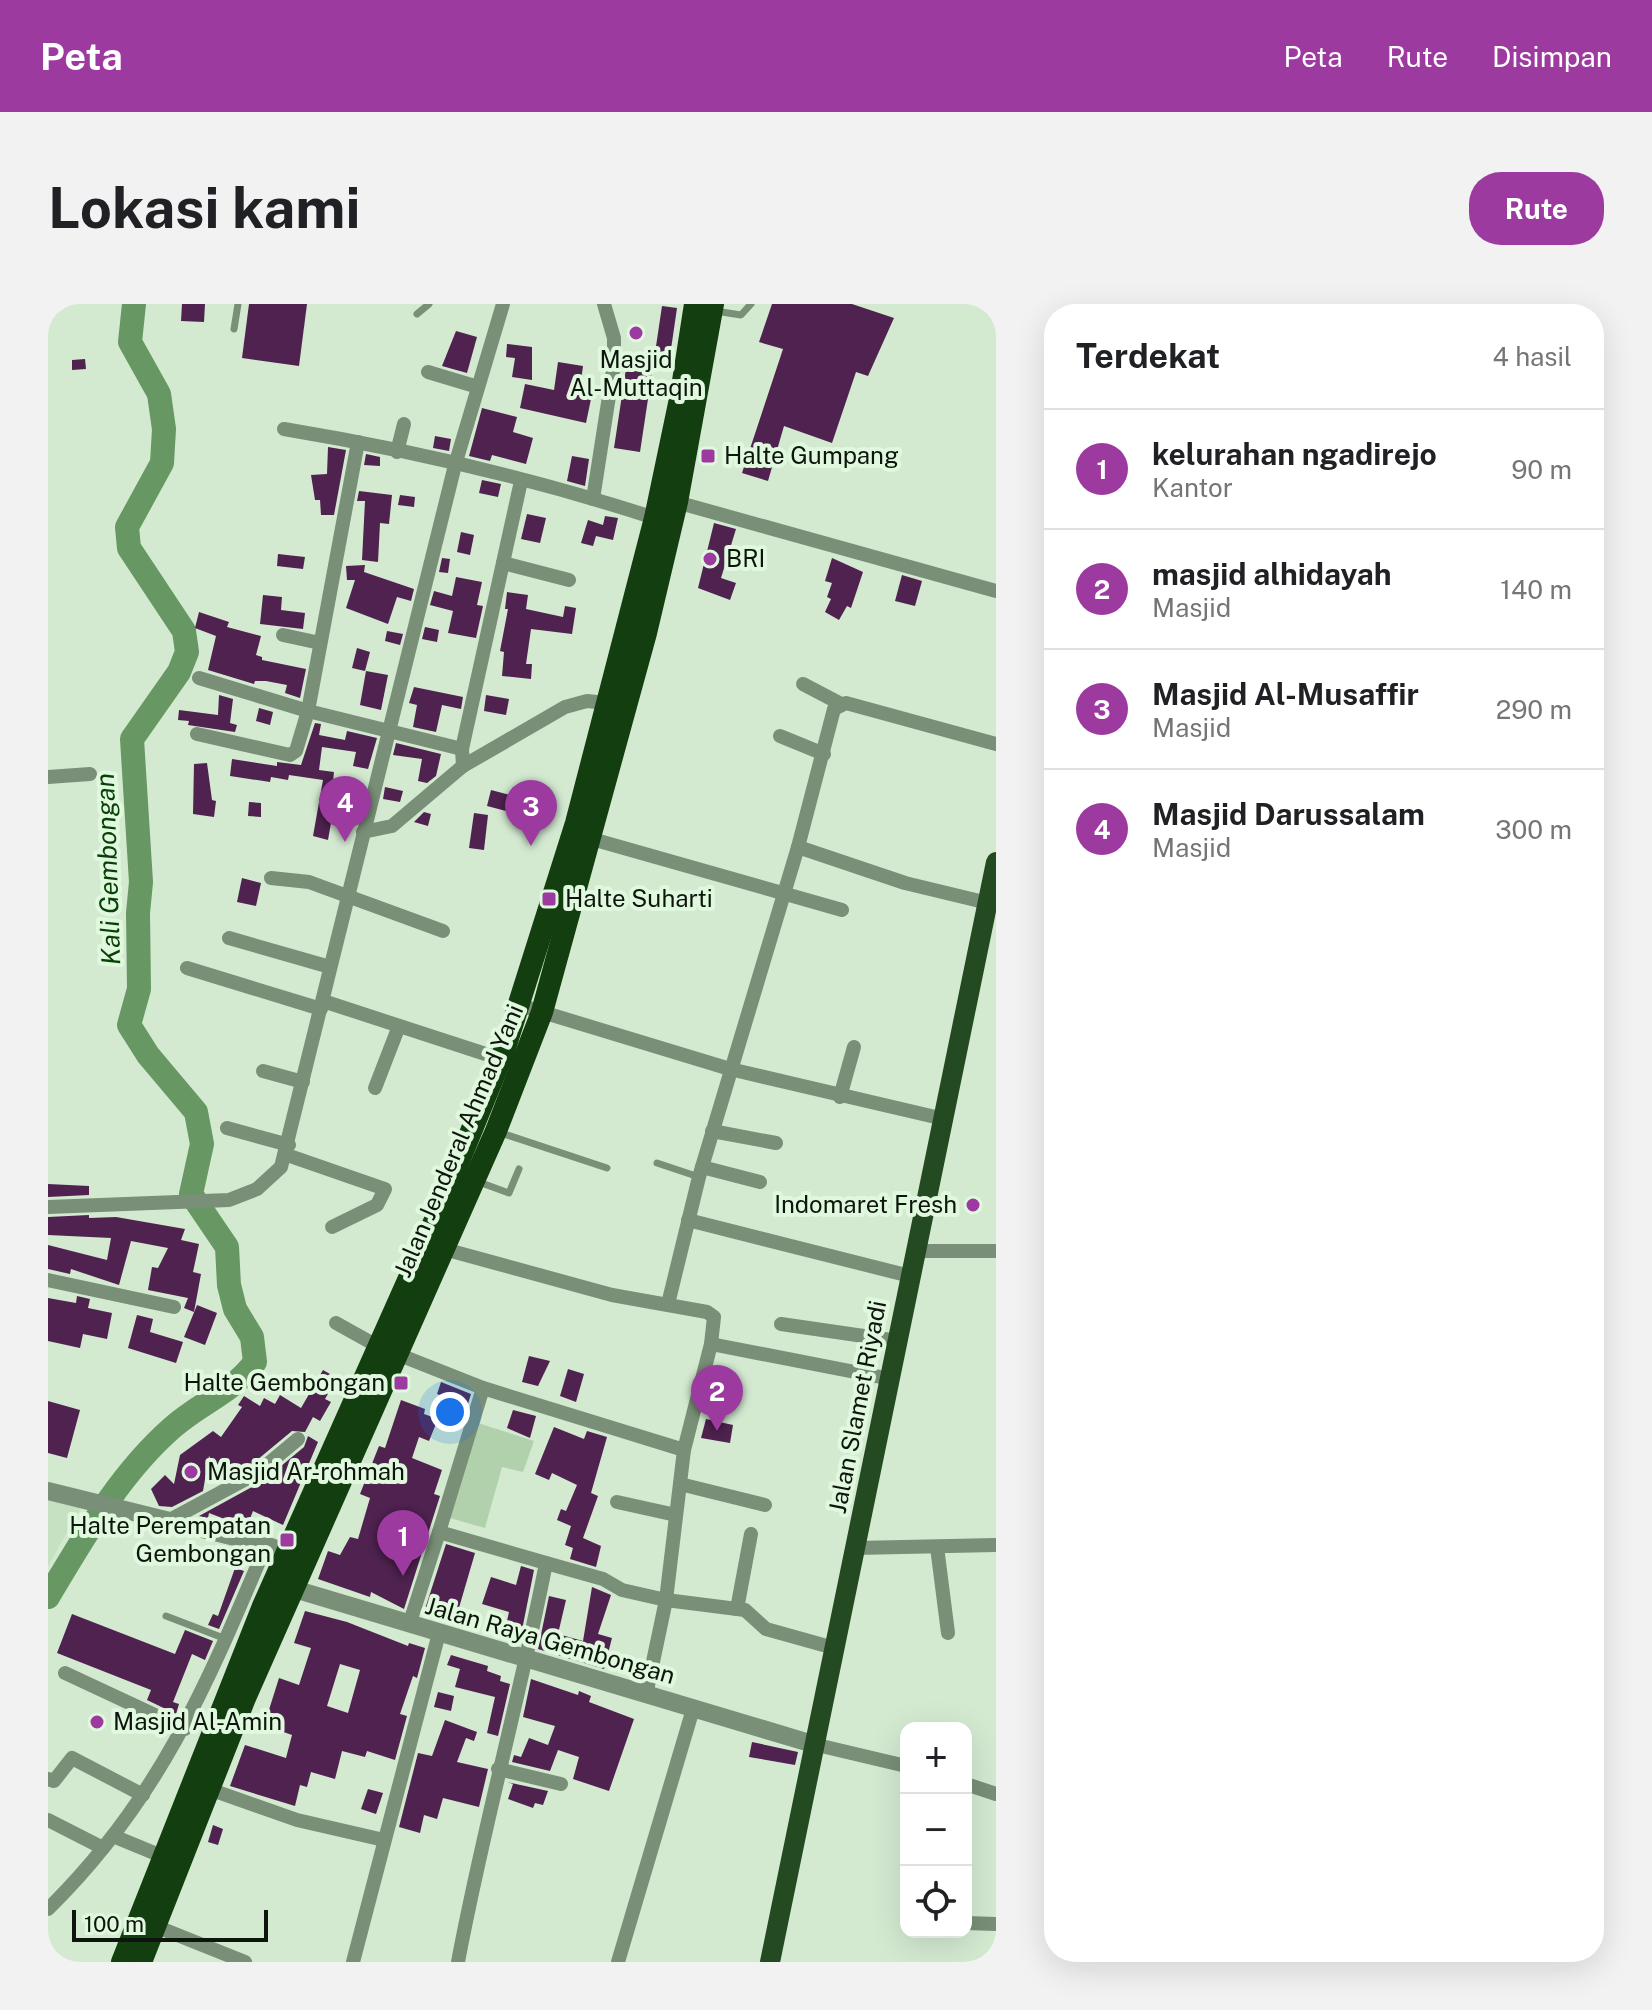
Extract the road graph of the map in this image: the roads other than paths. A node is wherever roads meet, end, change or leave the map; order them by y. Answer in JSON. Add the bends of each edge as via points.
{"nodes":[{"id":1,"x":238,"y":304,"type":"edge"},
{"id":2,"x":429,"y":304,"type":"edge"},
{"id":3,"x":503,"y":304,"type":"edge"},
{"id":4,"x":604,"y":304,"type":"edge"},
{"id":5,"x":751,"y":304,"type":"edge"},
{"id":6,"x":700,"y":305,"type":"edge"},
{"id":7,"x":417,"y":314,"type":"dead end"},
{"id":8,"x":234,"y":329,"type":"dead end"},
{"id":9,"x":428,"y":372,"type":"dead end"},
{"id":10,"x":478,"y":387,"type":"junction"},
{"id":11,"x":404,"y":424,"type":"dead end"},
{"id":12,"x":284,"y":429,"type":"dead end"},
{"id":13,"x":358,"y":442,"type":"junction"},
{"id":14,"x":397,"y":452,"type":"junction"},
{"id":15,"x":455,"y":465,"type":"junction"},
{"id":16,"x":521,"y":481,"type":"junction"},
{"id":17,"x":593,"y":499,"type":"junction"},
{"id":18,"x":666,"y":510,"type":"junction"},
{"id":19,"x":503,"y":563,"type":"junction"},
{"id":20,"x":569,"y":580,"type":"dead end"},
{"id":21,"x":996,"y":591,"type":"edge"},
{"id":22,"x":283,"y":635,"type":"dead end"},
{"id":23,"x":320,"y":643,"type":"junction"},
{"id":24,"x":199,"y":678,"type":"dead end"},
{"id":25,"x":803,"y":684,"type":"dead end"},
{"id":26,"x":607,"y":703,"type":"junction"},
{"id":27,"x":841,"y":704,"type":"junction"},
{"id":28,"x":308,"y":711,"type":"junction"},
{"id":29,"x":388,"y":731,"type":"junction"},
{"id":30,"x":197,"y":734,"type":"dead end"},
{"id":31,"x":780,"y":736,"type":"dead end"},
{"id":32,"x":996,"y":744,"type":"edge"},
{"id":33,"x":462,"y":749,"type":"junction"},
{"id":34,"x":824,"y":754,"type":"junction"},
{"id":35,"x":463,"y":766,"type":"junction"},
{"id":36,"x":90,"y":774,"type":"dead end"},
{"id":37,"x":48,"y":777,"type":"edge"},
{"id":38,"x":363,"y":832,"type":"junction"},
{"id":39,"x":592,"y":839,"type":"junction"},
{"id":40,"x":798,"y":847,"type":"junction"},
{"id":41,"x":996,"y":862,"type":"edge"},
{"id":42,"x":271,"y":878,"type":"dead end"},
{"id":43,"x":783,"y":891,"type":"junction"},
{"id":44,"x":348,"y":894,"type":"junction"},
{"id":45,"x":988,"y":903,"type":"junction"},
{"id":46,"x":842,"y":910,"type":"dead end"},
{"id":47,"x":443,"y":931,"type":"dead end"},
{"id":48,"x":229,"y":938,"type":"dead end"},
{"id":49,"x":330,"y":967,"type":"junction"},
{"id":50,"x":187,"y":968,"type":"dead end"},
{"id":51,"x":322,"y":1005,"type":"junction"},
{"id":52,"x":519,"y":1005,"type":"junction"},
{"id":53,"x":542,"y":1012,"type":"junction"},
{"id":54,"x":399,"y":1026,"type":"junction"},
{"id":55,"x":854,"y":1047,"type":"dead end"},
{"id":56,"x":512,"y":1063,"type":"junction"},
{"id":57,"x":730,"y":1069,"type":"junction"},
{"id":58,"x":263,"y":1071,"type":"dead end"},
{"id":59,"x":303,"y":1082,"type":"junction"},
{"id":60,"x":375,"y":1088,"type":"dead end"},
{"id":61,"x":840,"y":1097,"type":"junction"},
{"id":62,"x":944,"y":1119,"type":"junction"},
{"id":63,"x":227,"y":1128,"type":"dead end"},
{"id":64,"x":496,"y":1131,"type":"junction"},
{"id":65,"x":712,"y":1131,"type":"junction"},
{"id":66,"x":776,"y":1143,"type":"dead end"},
{"id":67,"x":288,"y":1150,"type":"junction"},
{"id":68,"x":657,"y":1163,"type":"dead end"},
{"id":69,"x":607,"y":1168,"type":"dead end"},
{"id":70,"x":519,"y":1169,"type":"dead end"},
{"id":71,"x":700,"y":1172,"type":"junction"},
{"id":72,"x":474,"y":1180,"type":"junction"},
{"id":73,"x":760,"y":1182,"type":"dead end"},
{"id":74,"x":48,"y":1207,"type":"edge"},
{"id":75,"x":688,"y":1220,"type":"junction"},
{"id":76,"x":332,"y":1227,"type":"dead end"},
{"id":77,"x":444,"y":1249,"type":"junction"},
{"id":78,"x":917,"y":1251,"type":"junction"},
{"id":79,"x":996,"y":1251,"type":"edge"},
{"id":80,"x":910,"y":1276,"type":"junction"},
{"id":81,"x":48,"y":1280,"type":"edge"},
{"id":82,"x":668,"y":1304,"type":"junction"},
{"id":83,"x":174,"y":1307,"type":"dead end"},
{"id":84,"x":336,"y":1323,"type":"dead end"},
{"id":85,"x":781,"y":1324,"type":"dead end"},
{"id":86,"x":898,"y":1341,"type":"junction"},
{"id":87,"x":711,"y":1344,"type":"junction"},
{"id":88,"x":388,"y":1351,"type":"junction"},
{"id":89,"x":891,"y":1379,"type":"junction"},
{"id":90,"x":483,"y":1388,"type":"junction"},
{"id":91,"x":298,"y":1439,"type":"dead end"},
{"id":92,"x":684,"y":1450,"type":"junction"},
{"id":93,"x":680,"y":1484,"type":"junction"},
{"id":94,"x":48,"y":1491,"type":"edge"},
{"id":95,"x":617,"y":1502,"type":"dead end"},
{"id":96,"x":765,"y":1505,"type":"dead end"},
{"id":97,"x":676,"y":1515,"type":"junction"},
{"id":98,"x":168,"y":1521,"type":"junction"},
{"id":99,"x":439,"y":1532,"type":"junction"},
{"id":100,"x":751,"y":1534,"type":"dead end"},
{"id":101,"x":996,"y":1545,"type":"edge"},
{"id":102,"x":937,"y":1547,"type":"junction"},
{"id":103,"x":856,"y":1548,"type":"junction"},
{"id":104,"x":287,"y":1552,"type":"junction"},
{"id":105,"x":546,"y":1563,"type":"junction"},
{"id":106,"x":284,"y":1586,"type":"junction"},
{"id":107,"x":666,"y":1600,"type":"junction"},
{"id":108,"x":737,"y":1609,"type":"junction"},
{"id":109,"x":166,"y":1616,"type":"dead end"},
{"id":110,"x":409,"y":1625,"type":"junction"},
{"id":111,"x":439,"y":1633,"type":"junction"},
{"id":112,"x":948,"y":1633,"type":"dead end"},
{"id":113,"x":226,"y":1639,"type":"junction"},
{"id":114,"x":834,"y":1648,"type":"junction"},
{"id":115,"x":528,"y":1660,"type":"junction"},
{"id":116,"x":65,"y":1673,"type":"dead end"},
{"id":117,"x":646,"y":1695,"type":"junction"},
{"id":118,"x":693,"y":1709,"type":"junction"},
{"id":119,"x":185,"y":1729,"type":"junction"},
{"id":120,"x":813,"y":1744,"type":"junction"},
{"id":121,"x":900,"y":1765,"type":"edge"},
{"id":122,"x":498,"y":1769,"type":"junction"},
{"id":123,"x":48,"y":1779,"type":"edge"},
{"id":124,"x":561,"y":1784,"type":"dead end"},
{"id":125,"x":972,"y":1786,"type":"edge"},
{"id":126,"x":209,"y":1789,"type":"junction"},
{"id":127,"x":996,"y":1794,"type":"edge"},
{"id":128,"x":143,"y":1795,"type":"junction"},
{"id":129,"x":48,"y":1820,"type":"edge"},
{"id":130,"x":384,"y":1840,"type":"junction"},
{"id":131,"x":108,"y":1842,"type":"junction"},
{"id":132,"x":164,"y":1857,"type":"junction"},
{"id":133,"x":48,"y":1909,"type":"edge"},
{"id":134,"x":972,"y":1923,"type":"edge"},
{"id":135,"x":996,"y":1924,"type":"edge"},
{"id":136,"x":155,"y":1926,"type":"junction"},
{"id":137,"x":240,"y":1961,"type":"edge"},
{"id":138,"x":122,"y":1962,"type":"edge"},
{"id":139,"x":141,"y":1962,"type":"edge"},
{"id":140,"x":353,"y":1962,"type":"edge"},
{"id":141,"x":458,"y":1962,"type":"edge"},
{"id":142,"x":618,"y":1962,"type":"edge"},
{"id":143,"x":770,"y":1962,"type":"edge"}],
"edges":[{"from":1,"to":8,"type":"lane"},
{"from":2,"to":7,"type":"lane"},
{"from":3,"to":10,"type":"street"},
{"from":4,"to":17,"type":"street","via":[[615,356]]},
{"from":5,"to":6,"type":"lane","via":[[741,315]]},
{"from":6,"to":18,"type":"highway","name":"Jalan Jenderal Ahmad Yani"},
{"from":9,"to":10,"type":"street"},
{"from":10,"to":15,"type":"street"},
{"from":11,"to":14,"type":"street"},
{"from":12,"to":13,"type":"street"},
{"from":13,"to":14,"type":"street"},
{"from":13,"to":23,"type":"street"},
{"from":14,"to":15,"type":"street"},
{"from":15,"to":16,"type":"street"},
{"from":15,"to":29,"type":"street"},
{"from":16,"to":17,"type":"street"},
{"from":16,"to":19,"type":"street"},
{"from":17,"to":18,"type":"street"},
{"from":18,"to":21,"type":"street"},
{"from":18,"to":26,"type":"highway","name":"Jalan Jenderal Ahmad Yani"},
{"from":18,"to":39,"type":"highway","name":"Jalan Jenderal Ahmad Yani"},
{"from":19,"to":20,"type":"street"},
{"from":19,"to":33,"type":"street"},
{"from":22,"to":23,"type":"street"},
{"from":23,"to":28,"type":"street"},
{"from":24,"to":28,"type":"street"},
{"from":25,"to":27,"type":"street"},
{"from":26,"to":35,"type":"street","via":[[574,703]]},
{"from":26,"to":52,"type":"highway","name":"Jalan Jenderal Ahmad Yani"},
{"from":27,"to":32,"type":"street"},
{"from":27,"to":34,"type":"street","via":[[834,709]]},
{"from":28,"to":29,"type":"street"},
{"from":28,"to":30,"type":"street","via":[[296,751],[290,755]]},
{"from":29,"to":33,"type":"street"},
{"from":29,"to":38,"type":"street"},
{"from":31,"to":34,"type":"street"},
{"from":33,"to":35,"type":"street"},
{"from":34,"to":40,"type":"street"},
{"from":35,"to":38,"type":"street","via":[[392,826]]},
{"from":36,"to":37,"type":"street"},
{"from":38,"to":44,"type":"street"},
{"from":39,"to":43,"type":"street"},
{"from":39,"to":53,"type":"highway","name":"Jalan Jenderal Ahmad Yani"},
{"from":40,"to":43,"type":"street"},
{"from":40,"to":45,"type":"street","via":[[905,883]]},
{"from":41,"to":45,"type":"main road","name":"Jalan Slamet Riyadi"},
{"from":42,"to":44,"type":"street","via":[[294,878]]},
{"from":43,"to":46,"type":"street"},
{"from":43,"to":57,"type":"street"},
{"from":44,"to":47,"type":"street"},
{"from":44,"to":49,"type":"street"},
{"from":45,"to":62,"type":"main road","name":"Jalan Slamet Riyadi"},
{"from":48,"to":49,"type":"street"},
{"from":49,"to":51,"type":"street"},
{"from":50,"to":51,"type":"street"},
{"from":51,"to":54,"type":"street"},
{"from":51,"to":59,"type":"street"},
{"from":52,"to":53,"type":"street"},
{"from":52,"to":56,"type":"highway","name":"Jalan Jenderal Ahmad Yani"},
{"from":53,"to":56,"type":"highway","name":"Jalan Jenderal Ahmad Yani"},
{"from":53,"to":57,"type":"street"},
{"from":54,"to":56,"type":"street"},
{"from":54,"to":60,"type":"street"},
{"from":55,"to":61,"type":"street"},
{"from":56,"to":64,"type":"highway","name":"Jalan Jenderal Ahmad Yani"},
{"from":56,"to":88,"type":"highway","name":"Jalan Jenderal Ahmad Yani"},
{"from":57,"to":61,"type":"street"},
{"from":57,"to":65,"type":"street"},
{"from":58,"to":59,"type":"street"},
{"from":59,"to":67,"type":"street"},
{"from":61,"to":62,"type":"street"},
{"from":62,"to":78,"type":"main road","name":"Jalan Slamet Riyadi"},
{"from":63,"to":67,"type":"street"},
{"from":64,"to":69,"type":"lane"},
{"from":64,"to":72,"type":"highway","name":"Jalan Jenderal Ahmad Yani"},
{"from":65,"to":66,"type":"street"},
{"from":65,"to":71,"type":"street"},
{"from":67,"to":74,"type":"street","via":[[281,1167],[257,1189],[229,1200]]},
{"from":67,"to":76,"type":"street","via":[[385,1189],[377,1205]]},
{"from":68,"to":71,"type":"lane"},
{"from":70,"to":72,"type":"lane","via":[[509,1193]]},
{"from":71,"to":73,"type":"street"},
{"from":71,"to":75,"type":"street"},
{"from":72,"to":77,"type":"highway","name":"Jalan Jenderal Ahmad Yani"},
{"from":75,"to":80,"type":"street"},
{"from":75,"to":82,"type":"street"},
{"from":77,"to":82,"type":"street","via":[[612,1295]]},
{"from":77,"to":88,"type":"highway","name":"Jalan Jenderal Ahmad Yani"},
{"from":78,"to":79,"type":"street"},
{"from":78,"to":80,"type":"main road","name":"Jalan Slamet Riyadi"},
{"from":80,"to":86,"type":"main road","name":"Jalan Slamet Riyadi"},
{"from":81,"to":83,"type":"street"},
{"from":82,"to":87,"type":"street","via":[[712,1314]]},
{"from":84,"to":88,"type":"street"},
{"from":85,"to":86,"type":"street"},
{"from":86,"to":89,"type":"main road","name":"Jalan Slamet Riyadi"},
{"from":87,"to":89,"type":"street"},
{"from":87,"to":92,"type":"street"},
{"from":88,"to":90,"type":"street"},
{"from":88,"to":104,"type":"highway","name":"Jalan Jenderal Ahmad Yani"},
{"from":89,"to":103,"type":"main road","name":"Jalan Slamet Riyadi"},
{"from":90,"to":92,"type":"street"},
{"from":90,"to":99,"type":"street"},
{"from":91,"to":98,"type":"street","via":[[272,1464]]},
{"from":92,"to":93,"type":"street"},
{"from":93,"to":96,"type":"street"},
{"from":93,"to":97,"type":"street"},
{"from":94,"to":98,"type":"street"},
{"from":95,"to":97,"type":"street"},
{"from":97,"to":107,"type":"street"},
{"from":98,"to":104,"type":"street"},
{"from":99,"to":105,"type":"street"},
{"from":99,"to":110,"type":"street"},
{"from":100,"to":108,"type":"street"},
{"from":101,"to":102,"type":"street"},
{"from":102,"to":103,"type":"street"},
{"from":102,"to":112,"type":"street"},
{"from":103,"to":114,"type":"main road","name":"Jalan Slamet Riyadi"},
{"from":104,"to":106,"type":"highway","name":"Jalan Jenderal Ahmad Yani"},
{"from":104,"to":113,"type":"street"},
{"from":105,"to":107,"type":"street"},
{"from":105,"to":115,"type":"street"},
{"from":106,"to":110,"type":"street","name":"Jalan Raya Gembongan"},
{"from":106,"to":126,"type":"highway","name":"Jalan Jenderal Ahmad Yani"},
{"from":106,"to":132,"type":"highway","name":"Jalan Jenderal Ahmad Yani"},
{"from":107,"to":108,"type":"street"},
{"from":107,"to":117,"type":"street"},
{"from":108,"to":114,"type":"street","via":[[766,1629]]},
{"from":109,"to":113,"type":"lane"},
{"from":110,"to":111,"type":"street","name":"Jalan Raya Gembongan"},
{"from":111,"to":115,"type":"street","name":"Jalan Raya Gembongan"},
{"from":111,"to":130,"type":"street"},
{"from":113,"to":119,"type":"street"},
{"from":114,"to":120,"type":"main road","name":"Jalan Slamet Riyadi"},
{"from":115,"to":117,"type":"street","name":"Jalan Raya Gembongan"},
{"from":115,"to":122,"type":"street"},
{"from":116,"to":119,"type":"street"},
{"from":117,"to":118,"type":"street","name":"Jalan Raya Gembongan"},
{"from":118,"to":120,"type":"street","name":"Jalan Raya Gembongan"},
{"from":118,"to":142,"type":"street"},
{"from":119,"to":128,"type":"street"},
{"from":120,"to":121,"type":"street"},
{"from":120,"to":143,"type":"main road","name":"Jalan Slamet Riyadi"},
{"from":122,"to":124,"type":"street"},
{"from":122,"to":141,"type":"street"},
{"from":123,"to":128,"type":"street","via":[[54,1781],[72,1758]]},
{"from":125,"to":127,"type":"street"},
{"from":126,"to":130,"type":"street","via":[[297,1820]]},
{"from":126,"to":136,"type":"highway","name":"Jalan Jenderal Ahmad Yani"},
{"from":128,"to":131,"type":"street"},
{"from":129,"to":131,"type":"street"},
{"from":130,"to":140,"type":"street"},
{"from":131,"to":132,"type":"street"},
{"from":131,"to":133,"type":"street"},
{"from":132,"to":138,"type":"highway","name":"Jalan Jenderal Ahmad Yani"},
{"from":134,"to":135,"type":"street"},
{"from":136,"to":137,"type":"street"},
{"from":136,"to":139,"type":"highway","name":"Jalan Jenderal Ahmad Yani"}]}
